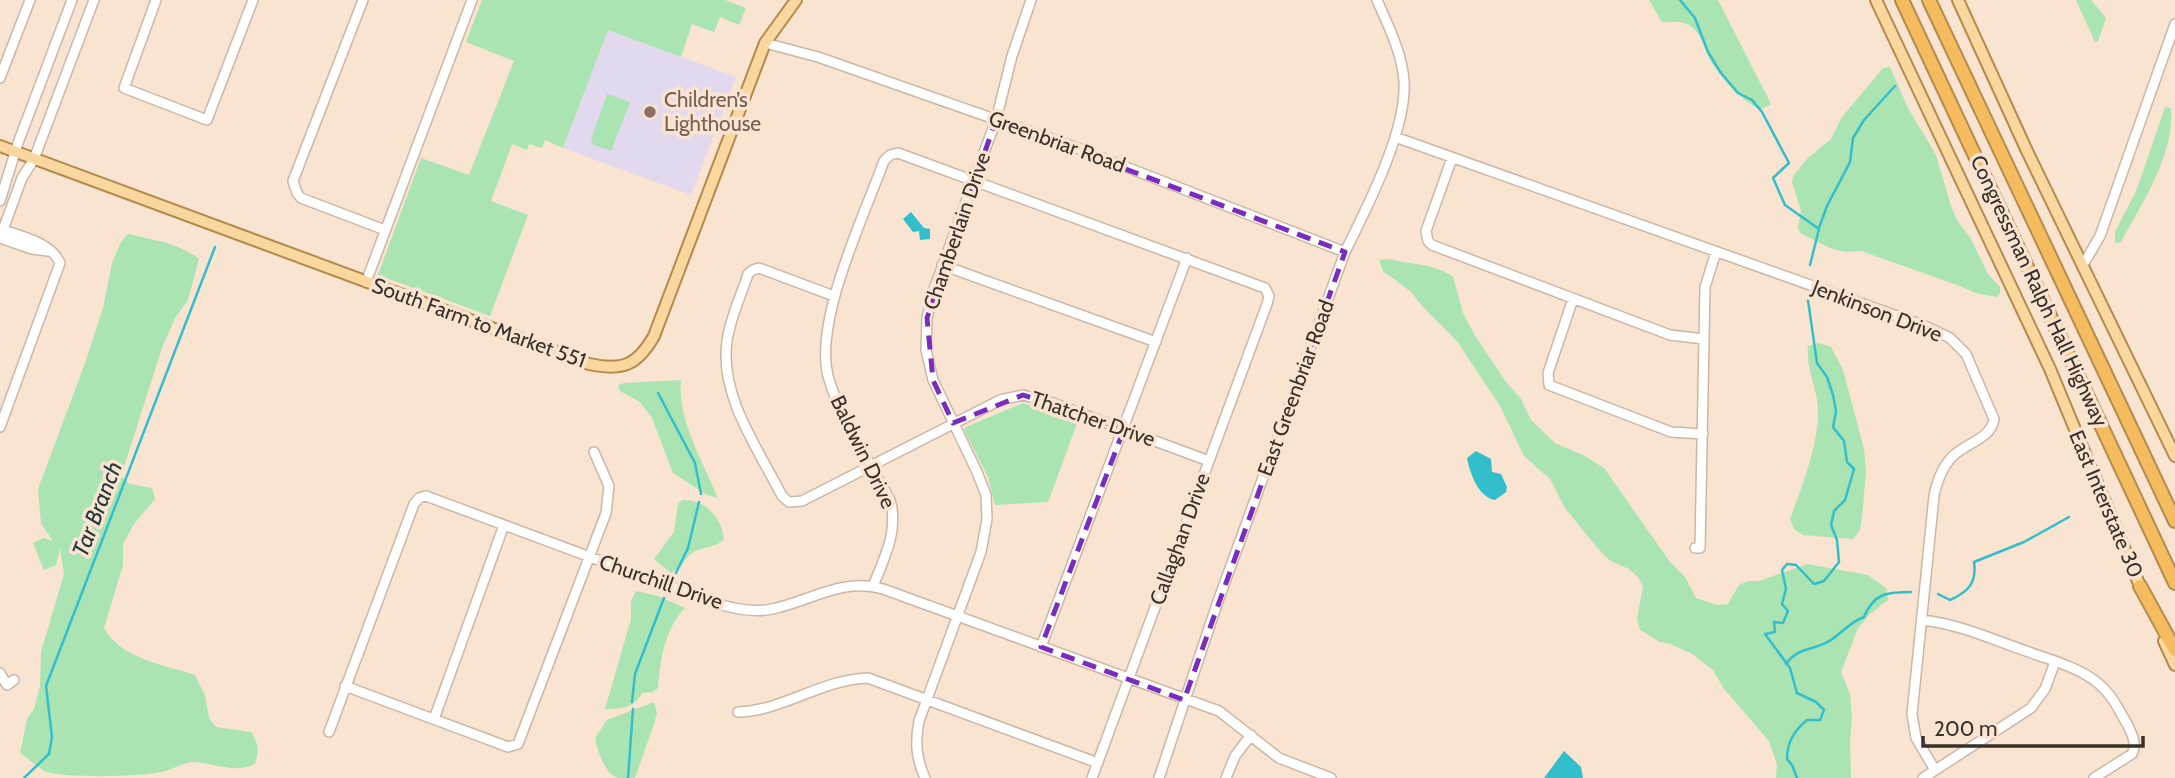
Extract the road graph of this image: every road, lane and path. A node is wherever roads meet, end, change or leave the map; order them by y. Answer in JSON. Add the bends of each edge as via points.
{"nodes":[{"id":1,"x":30,"y":0,"type":"edge"},
{"id":2,"x":72,"y":0,"type":"edge"},
{"id":3,"x":94,"y":0,"type":"edge"},
{"id":4,"x":156,"y":0,"type":"edge"},
{"id":5,"x":253,"y":0,"type":"edge"},
{"id":6,"x":363,"y":0,"type":"edge"},
{"id":7,"x":472,"y":0,"type":"edge"},
{"id":8,"x":796,"y":0,"type":"edge"},
{"id":9,"x":1031,"y":0,"type":"edge"},
{"id":10,"x":1377,"y":0,"type":"edge"},
{"id":11,"x":1876,"y":0,"type":"edge"},
{"id":12,"x":1902,"y":0,"type":"edge"},
{"id":13,"x":1929,"y":0,"type":"edge"},
{"id":14,"x":1958,"y":0,"type":"edge"},
{"id":15,"x":2175,"y":24,"type":"edge"},
{"id":16,"x":765,"y":43,"type":"junction"},
{"id":17,"x":0,"y":78,"type":"edge"},
{"id":18,"x":996,"y":120,"type":"junction"},
{"id":19,"x":1395,"y":137,"type":"junction"},
{"id":20,"x":0,"y":146,"type":"edge"},
{"id":21,"x":17,"y":152,"type":"junction"},
{"id":22,"x":1452,"y":158,"type":"junction"},
{"id":23,"x":34,"y":159,"type":"junction"},
{"id":24,"x":973,"y":181,"type":"junction"},
{"id":25,"x":0,"y":201,"type":"edge"},
{"id":26,"x":385,"y":230,"type":"junction"},
{"id":27,"x":1,"y":233,"type":"edge"},
{"id":28,"x":1345,"y":252,"type":"junction"},
{"id":29,"x":1716,"y":253,"type":"junction"},
{"id":30,"x":1186,"y":258,"type":"junction"},
{"id":31,"x":942,"y":265,"type":"junction"},
{"id":32,"x":2083,"y":265,"type":"junction"},
{"id":33,"x":366,"y":282,"type":"junction"},
{"id":34,"x":834,"y":296,"type":"junction"},
{"id":35,"x":1573,"y":299,"type":"junction"},
{"id":36,"x":1704,"y":339,"type":"junction"},
{"id":37,"x":1156,"y":342,"type":"junction"},
{"id":38,"x":953,"y":423,"type":"junction"},
{"id":39,"x":0,"y":427,"type":"edge"},
{"id":40,"x":1124,"y":429,"type":"junction"},
{"id":41,"x":1703,"y":435,"type":"junction"},
{"id":42,"x":594,"y":452,"type":"dead end"},
{"id":43,"x":2175,"y":457,"type":"edge"},
{"id":44,"x":1209,"y":461,"type":"junction"},
{"id":45,"x":872,"y":467,"type":"junction"},
{"id":46,"x":2175,"y":521,"type":"edge"},
{"id":47,"x":504,"y":525,"type":"junction"},
{"id":48,"x":1695,"y":548,"type":"dead end"},
{"id":49,"x":589,"y":557,"type":"junction"},
{"id":50,"x":2175,"y":583,"type":"edge"},
{"id":51,"x":873,"y":586,"type":"junction"},
{"id":52,"x":2140,"y":586,"type":"junction"},
{"id":53,"x":958,"y":616,"type":"junction"},
{"id":54,"x":1922,"y":620,"type":"junction"},
{"id":55,"x":1041,"y":647,"type":"junction"},
{"id":56,"x":2175,"y":650,"type":"edge"},
{"id":57,"x":2055,"y":662,"type":"junction"},
{"id":58,"x":2175,"y":665,"type":"edge"},
{"id":59,"x":0,"y":673,"type":"edge"},
{"id":60,"x":1128,"y":679,"type":"junction"},
{"id":61,"x":14,"y":680,"type":"dead end"},
{"id":62,"x":345,"y":686,"type":"junction"},
{"id":63,"x":927,"y":700,"type":"junction"},
{"id":64,"x":1184,"y":700,"type":"junction"},
{"id":65,"x":737,"y":712,"type":"dead end"},
{"id":66,"x":433,"y":719,"type":"junction"},
{"id":67,"x":328,"y":732,"type":"dead end"},
{"id":68,"x":1251,"y":735,"type":"junction"},
{"id":69,"x":1098,"y":763,"type":"junction"},
{"id":70,"x":1935,"y":771,"type":"junction"},
{"id":71,"x":925,"y":778,"type":"edge"},
{"id":72,"x":1092,"y":778,"type":"edge"},
{"id":73,"x":1159,"y":778,"type":"edge"},
{"id":74,"x":1226,"y":778,"type":"edge"},
{"id":75,"x":1331,"y":778,"type":"edge"},
{"id":76,"x":1923,"y":778,"type":"edge"},
{"id":77,"x":2094,"y":778,"type":"edge"}],
"edges":[{"from":1,"to":17,"type":"street"},
{"from":2,"to":21,"type":"street"},
{"from":3,"to":23,"type":"street"},
{"from":4,"to":5,"type":"street","via":[[124,88],[207,120]]},
{"from":6,"to":26,"type":"street","via":[[293,181],[301,198]]},
{"from":7,"to":26,"type":"street"},
{"from":8,"to":16,"type":"main road"},
{"from":9,"to":18,"type":"street","name":"Chamberlain Drive"},
{"from":10,"to":19,"type":"street","name":"East Greenbriar Road","via":[[1404,80]]},
{"from":11,"to":52,"type":"main road","name":"East Interstate 30","via":[[2050,369]]},
{"from":12,"to":50,"type":"highway","name":"Congressman Ralph Hall Highway"},
{"from":13,"to":46,"type":"highway","name":"Congressman Ralph Hall Highway"},
{"from":14,"to":32,"type":"main road"},
{"from":15,"to":32,"type":"street","via":[[2100,236]]},
{"from":16,"to":18,"type":"street","name":"Greenbriar Road"},
{"from":16,"to":33,"type":"main road","name":"South Farm to Market 551","via":[[664,311],[646,350],[635,362],[608,368],[589,364]]},
{"from":18,"to":24,"type":"street","name":"Chamberlain Drive"},
{"from":18,"to":28,"type":"street","name":"Greenbriar Road"},
{"from":19,"to":22,"type":"street","name":"Jenkinson Drive"},
{"from":19,"to":28,"type":"street","name":"East Greenbriar Road"},
{"from":20,"to":21,"type":"main road","name":"South Farm to Market 551"},
{"from":21,"to":23,"type":"main road","name":"South Farm to Market 551"},
{"from":21,"to":25,"type":"street"},
{"from":22,"to":29,"type":"street","name":"Jenkinson Drive"},
{"from":22,"to":35,"type":"street","via":[[1428,222],[1428,241]]},
{"from":23,"to":27,"type":"street","via":[[22,177]]},
{"from":23,"to":33,"type":"main road","name":"South Farm to Market 551"},
{"from":24,"to":30,"type":"street"},
{"from":24,"to":31,"type":"street","name":"Chamberlain Drive"},
{"from":24,"to":34,"type":"street","name":"Baldwin Drive","via":[[898,153],[887,158]]},
{"from":26,"to":33,"type":"street"},
{"from":27,"to":39,"type":"street","via":[[57,256],[60,267]]},
{"from":28,"to":64,"type":"street","name":"East Greenbriar Road"},
{"from":29,"to":36,"type":"street","via":[[1705,287]]},
{"from":29,"to":54,"type":"street","name":"Jenkinson Drive","via":[[1925,326],[1950,338],[1966,354],[1994,419],[1986,434],[1955,454],[1937,483]]},
{"from":30,"to":37,"type":"street"},
{"from":30,"to":44,"type":"street","name":"Callaghan Drive","via":[[1262,286],[1269,300]]},
{"from":31,"to":37,"type":"street"},
{"from":31,"to":38,"type":"street","name":"Chamberlain Drive","via":[[927,318],[926,350],[933,380]]},
{"from":32,"to":43,"type":"main road"},
{"from":34,"to":45,"type":"street","name":"Baldwin Drive","via":[[826,349],[828,374]]},
{"from":34,"to":45,"type":"street","name":"Thatcher Drive","via":[[759,268],[752,270],[732,317],[727,367],[737,408],[789,502],[798,503]]},
{"from":35,"to":36,"type":"street","via":[[1670,335]]},
{"from":35,"to":41,"type":"street","via":[[1548,373],[1549,385],[1671,432]]},
{"from":36,"to":41,"type":"street"},
{"from":37,"to":40,"type":"street"},
{"from":38,"to":40,"type":"street","name":"Thatcher Drive","via":[[1000,400],[1023,395]]},
{"from":38,"to":45,"type":"street","name":"Thatcher Drive"},
{"from":38,"to":53,"type":"street","name":"Chamberlain Drive","via":[[982,483],[987,519],[981,552]]},
{"from":40,"to":44,"type":"street","name":"Thatcher Drive"},
{"from":40,"to":55,"type":"street"},
{"from":41,"to":48,"type":"street","via":[[1700,548]]},
{"from":42,"to":49,"type":"street","via":[[609,495]]},
{"from":44,"to":60,"type":"street","name":"Callaghan Drive"},
{"from":45,"to":51,"type":"street","name":"Baldwin Drive","via":[[894,514],[894,529]]},
{"from":47,"to":49,"type":"street","name":"Churchill Drive"},
{"from":47,"to":62,"type":"street","name":"Churchill Drive","via":[[430,497],[419,498]]},
{"from":47,"to":66,"type":"street"},
{"from":49,"to":51,"type":"street","name":"Churchill Drive","via":[[715,604],[749,610],[772,609],[854,584]]},
{"from":49,"to":66,"type":"street","via":[[520,741],[508,747]]},
{"from":51,"to":53,"type":"street","name":"Churchill Drive"},
{"from":52,"to":56,"type":"highway"},
{"from":52,"to":58,"type":"main road","name":"East Interstate 30"},
{"from":53,"to":55,"type":"street","name":"Churchill Drive"},
{"from":53,"to":63,"type":"street","name":"Chamberlain Drive"},
{"from":54,"to":57,"type":"street","via":[[1952,624]]},
{"from":54,"to":70,"type":"street","name":"Jenkinson Drive","via":[[1912,714],[1916,738]]},
{"from":55,"to":60,"type":"street","name":"Churchill Drive"},
{"from":57,"to":70,"type":"street","via":[[2045,689],[2031,708]]},
{"from":57,"to":77,"type":"street","via":[[2104,688],[2130,729],[2132,754]]},
{"from":59,"to":61,"type":"street","via":[[7,685]]},
{"from":60,"to":64,"type":"street","name":"Churchill Drive"},
{"from":60,"to":69,"type":"street","name":"Callaghan Drive"},
{"from":62,"to":66,"type":"street"},
{"from":62,"to":67,"type":"street"},
{"from":63,"to":65,"type":"street","via":[[867,678],[854,678],[757,711]]},
{"from":63,"to":69,"type":"street"},
{"from":63,"to":71,"type":"street","name":"Chamberlain Drive","via":[[916,741]]},
{"from":64,"to":68,"type":"street","name":"Churchill Drive","via":[[1219,710]]},
{"from":64,"to":73,"type":"street","name":"East Greenbriar Road"},
{"from":68,"to":74,"type":"street"},
{"from":68,"to":75,"type":"street","name":"Churchill Drive","via":[[1279,758]]},
{"from":69,"to":72,"type":"street","name":"Callaghan Drive"},
{"from":70,"to":76,"type":"street"}]}
